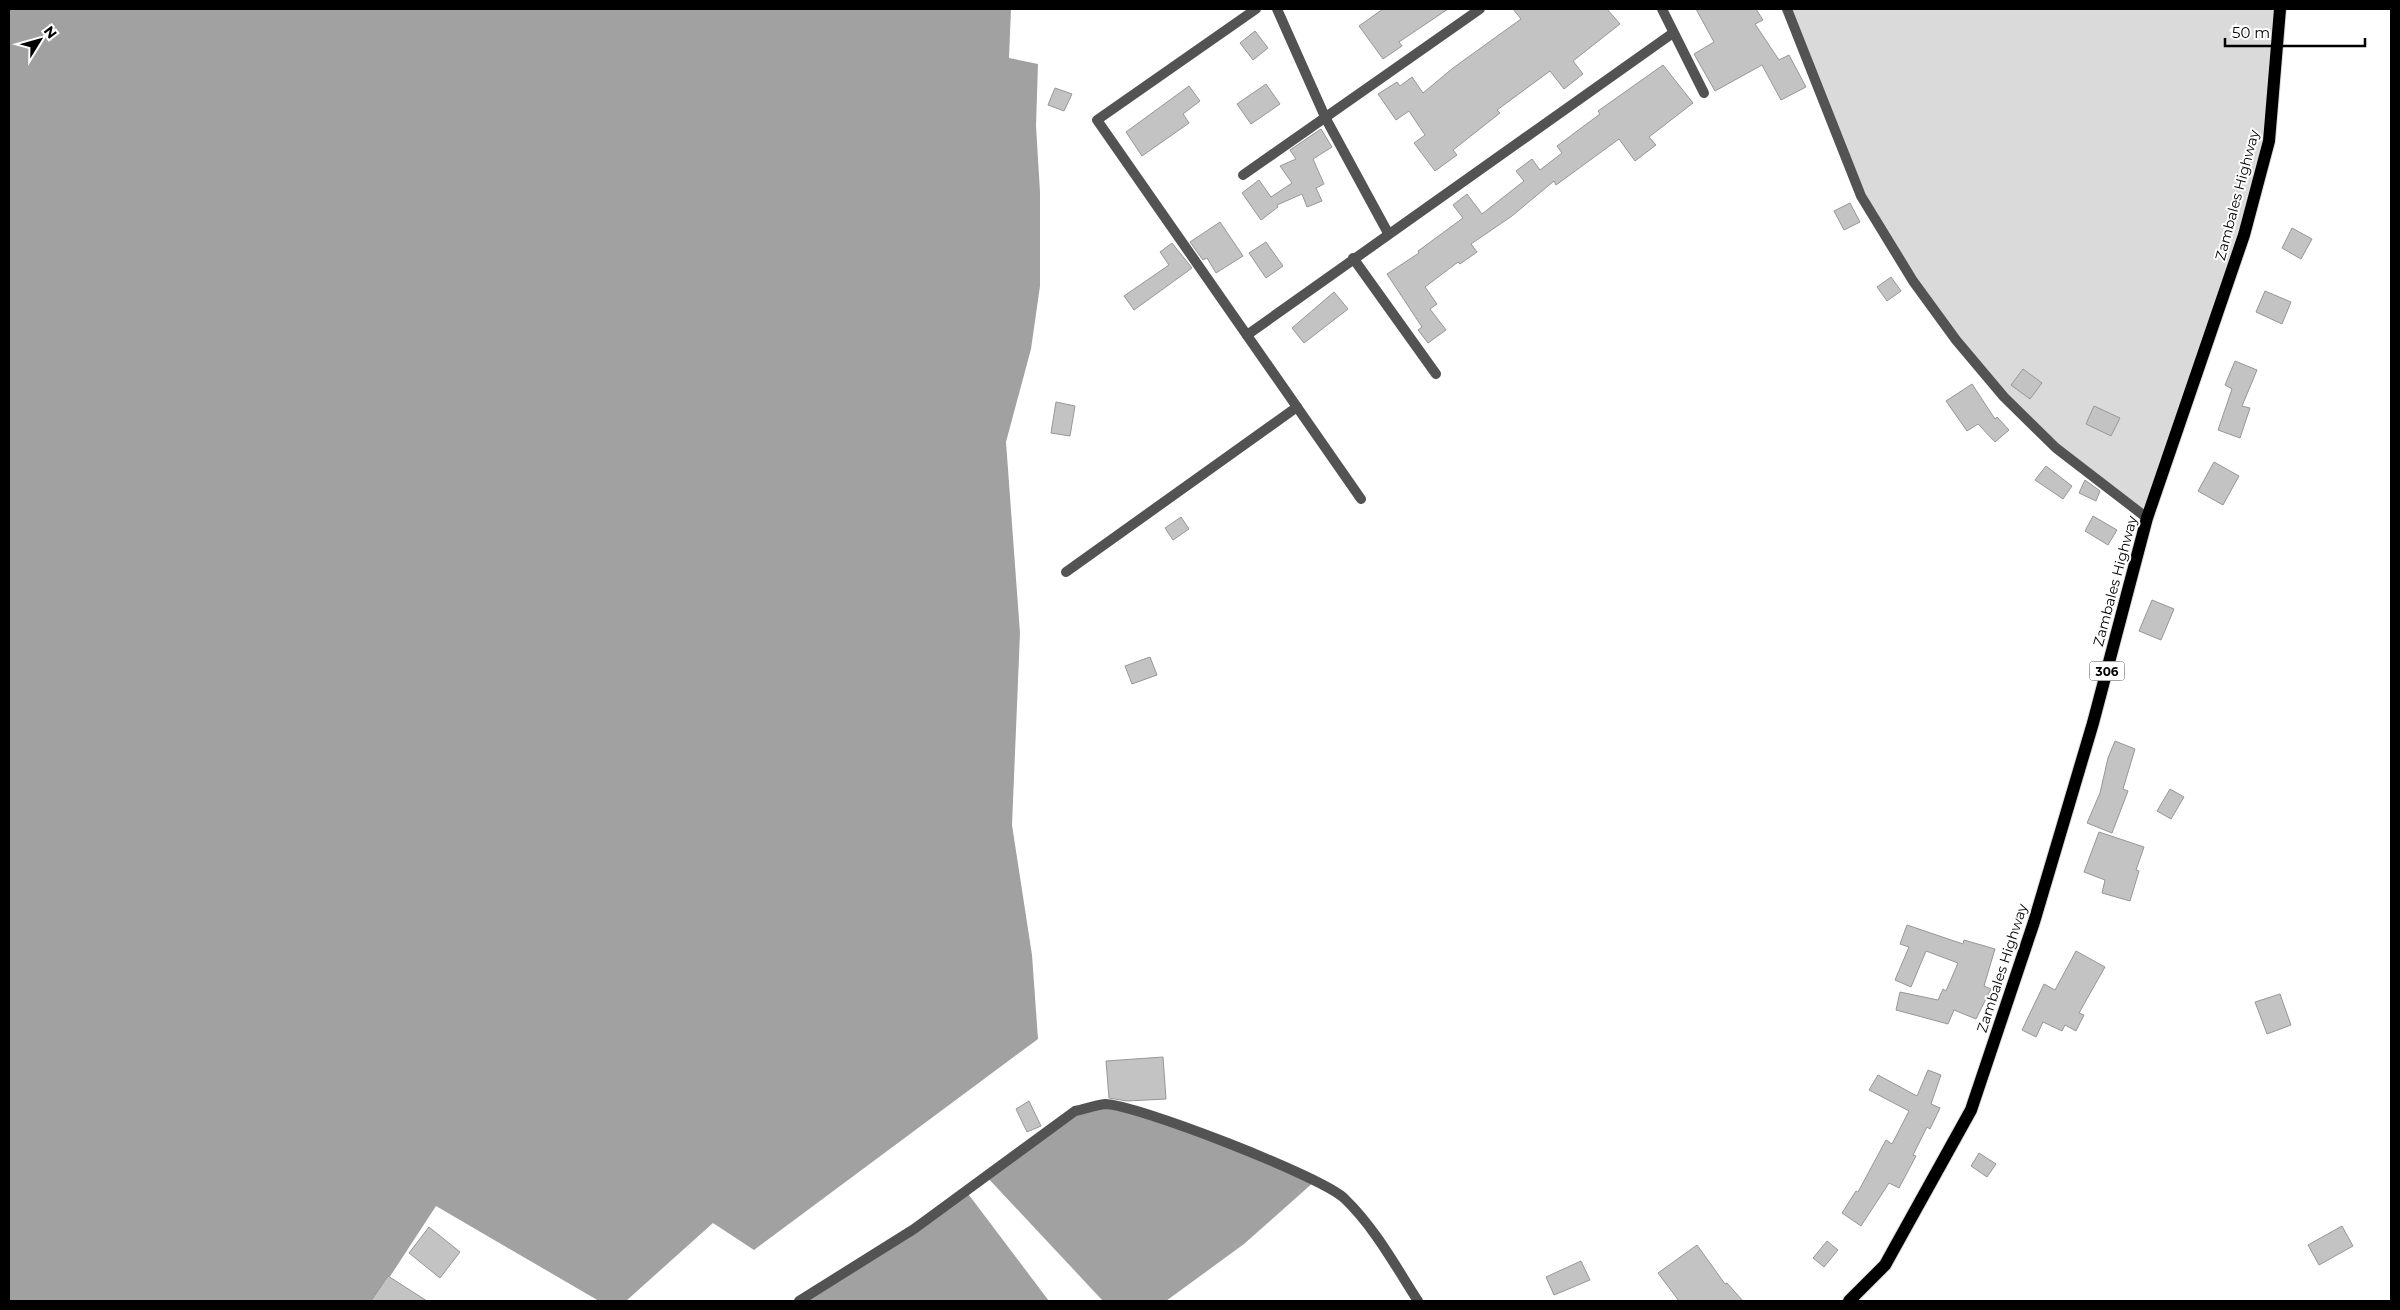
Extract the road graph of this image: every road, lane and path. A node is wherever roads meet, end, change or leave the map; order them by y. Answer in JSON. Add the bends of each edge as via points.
{"nodes":[{"id":1,"x":1256,"y":9,"type":"edge"},
{"id":2,"x":1277,"y":9,"type":"edge"},
{"id":3,"x":1480,"y":9,"type":"edge"},
{"id":4,"x":1662,"y":9,"type":"edge"},
{"id":5,"x":1787,"y":9,"type":"edge"},
{"id":6,"x":2280,"y":9,"type":"edge"},
{"id":7,"x":1673,"y":33,"type":"junction"},
{"id":8,"x":1704,"y":94,"type":"dead end"},
{"id":9,"x":1326,"y":119,"type":"junction"},
{"id":10,"x":1243,"y":175,"type":"dead end"},
{"id":11,"x":1388,"y":233,"type":"junction"},
{"id":12,"x":1353,"y":258,"type":"junction"},
{"id":13,"x":1247,"y":335,"type":"junction"},
{"id":14,"x":1436,"y":374,"type":"dead end"},
{"id":15,"x":1297,"y":407,"type":"junction"},
{"id":16,"x":1361,"y":499,"type":"dead end"},
{"id":17,"x":2147,"y":518,"type":"junction"},
{"id":18,"x":1066,"y":572,"type":"dead end"},
{"id":19,"x":799,"y":1301,"type":"edge"},
{"id":20,"x":1418,"y":1301,"type":"edge"},
{"id":21,"x":1849,"y":1301,"type":"edge"}],
"edges":[{"from":1,"to":13,"type":"street","via":[[1098,120]]},
{"from":2,"to":9,"type":"street"},
{"from":3,"to":9,"type":"street"},
{"from":4,"to":7,"type":"street"},
{"from":5,"to":17,"type":"street","via":[[1861,196],[1913,281],[1956,340],[2004,397],[2056,448]]},
{"from":6,"to":17,"type":"main road","name":"Zambales Highway","number":"306","via":[[2269,141],[2244,235]]},
{"from":7,"to":8,"type":"street"},
{"from":7,"to":11,"type":"street"},
{"from":9,"to":10,"type":"street"},
{"from":9,"to":11,"type":"street"},
{"from":11,"to":12,"type":"street"},
{"from":12,"to":13,"type":"street"},
{"from":12,"to":14,"type":"street"},
{"from":13,"to":15,"type":"street"},
{"from":15,"to":16,"type":"street"},
{"from":15,"to":18,"type":"street"},
{"from":17,"to":21,"type":"main road","name":"Zambales Highway","number":"306","via":[[2090,732],[2034,922],[1971,1110],[1885,1265]]},
{"from":19,"to":20,"type":"street","via":[[914,1229],[1075,1111],[1106,1104],[1144,1113],[1297,1171],[1344,1197],[1371,1230]]}]}
